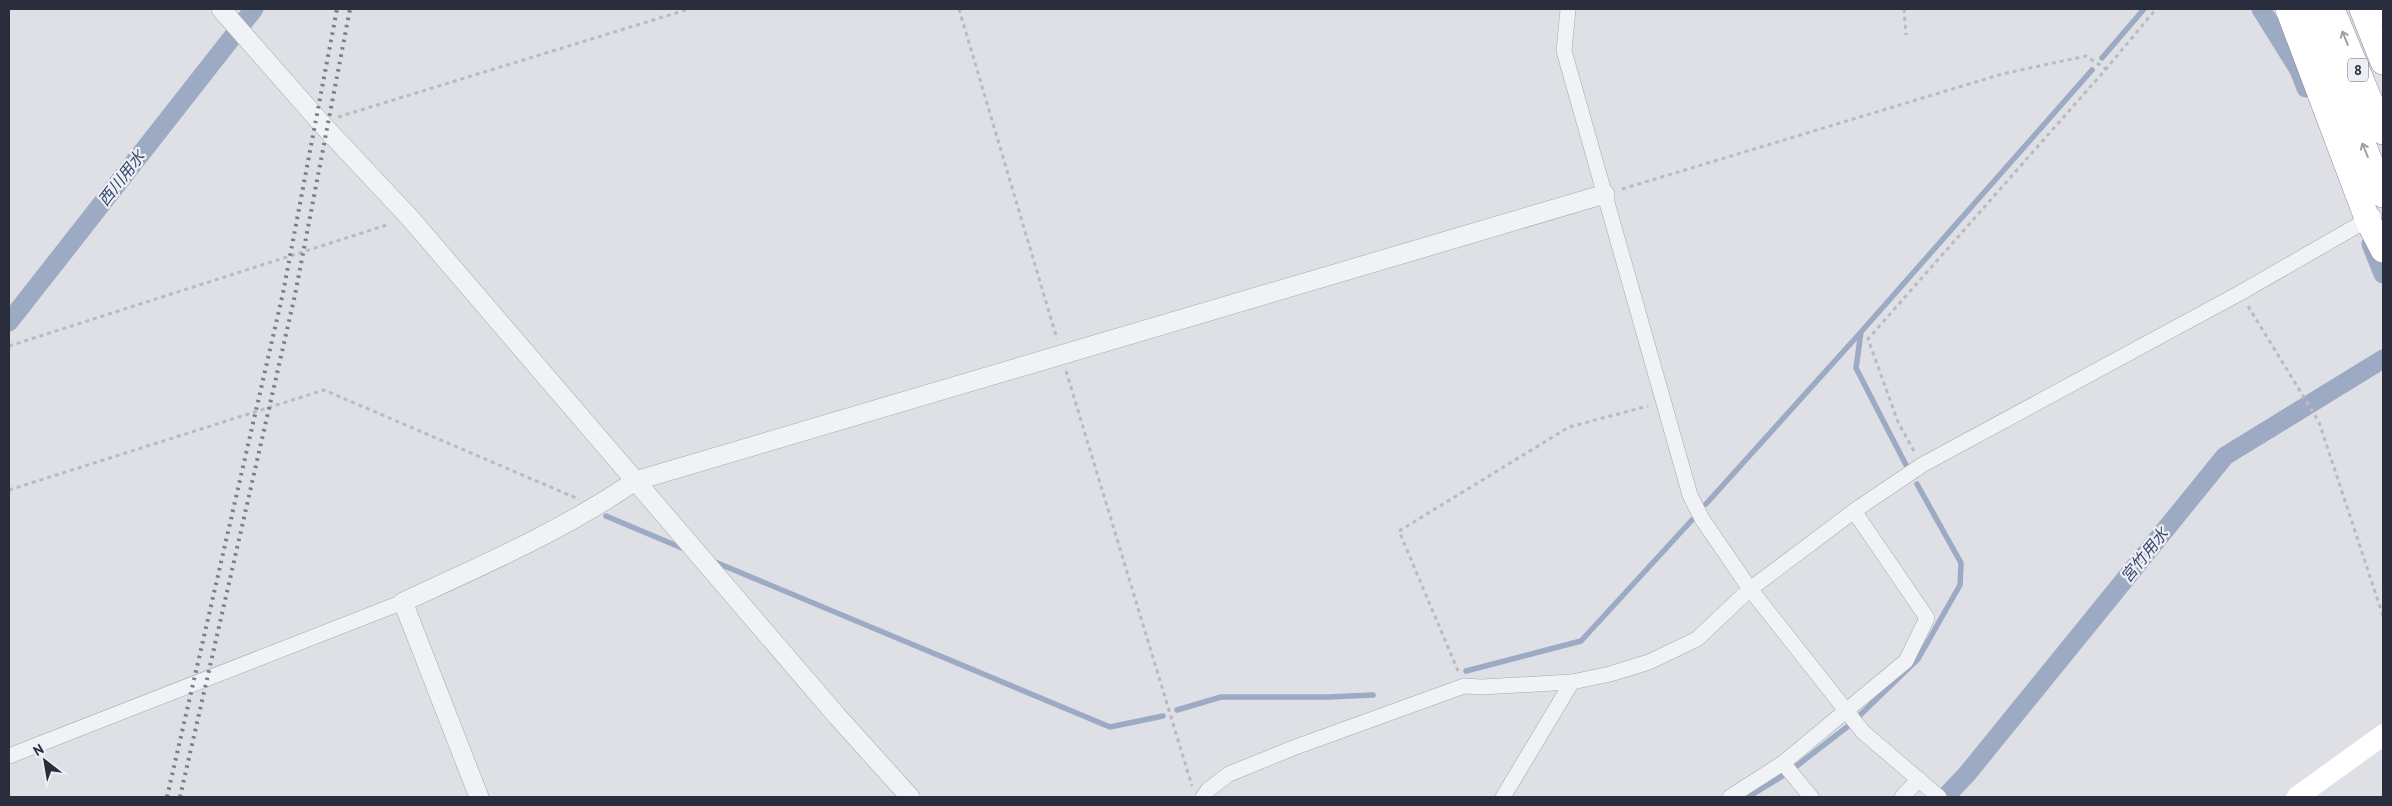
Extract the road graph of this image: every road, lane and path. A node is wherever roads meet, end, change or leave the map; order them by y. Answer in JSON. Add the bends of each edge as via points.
{"nodes":[{"id":1,"x":221,"y":9,"type":"edge"},
{"id":2,"x":689,"y":9,"type":"edge"},
{"id":3,"x":959,"y":9,"type":"edge"},
{"id":4,"x":1568,"y":9,"type":"edge"},
{"id":5,"x":1904,"y":9,"type":"edge"},
{"id":6,"x":2156,"y":9,"type":"edge"},
{"id":7,"x":2288,"y":9,"type":"edge"},
{"id":8,"x":2311,"y":9,"type":"edge"},
{"id":9,"x":2332,"y":9,"type":"edge"},
{"id":10,"x":2362,"y":9,"type":"edge"},
{"id":11,"x":2382,"y":9,"type":"edge"},
{"id":12,"x":2383,"y":12,"type":"edge"},
{"id":13,"x":1906,"y":35,"type":"dead end"},
{"id":14,"x":2383,"y":62,"type":"edge"},
{"id":15,"x":2106,"y":69,"type":"junction"},
{"id":16,"x":321,"y":123,"type":"junction"},
{"id":17,"x":2383,"y":132,"type":"edge"},
{"id":18,"x":1605,"y":194,"type":"junction"},
{"id":19,"x":2376,"y":210,"type":"edge"},
{"id":20,"x":410,"y":218,"type":"junction"},
{"id":21,"x":2383,"y":250,"type":"edge"},
{"id":22,"x":2240,"y":293,"type":"junction"},
{"id":23,"x":9,"y":346,"type":"edge"},
{"id":24,"x":1061,"y":355,"type":"junction"},
{"id":25,"x":1664,"y":401,"type":"junction"},
{"id":26,"x":1922,"y":466,"type":"junction"},
{"id":27,"x":636,"y":481,"type":"junction"},
{"id":28,"x":9,"y":490,"type":"edge"},
{"id":29,"x":597,"y":507,"type":"junction"},
{"id":30,"x":1854,"y":512,"type":"junction"},
{"id":31,"x":1750,"y":589,"type":"junction"},
{"id":32,"x":403,"y":602,"type":"junction"},
{"id":33,"x":2383,"y":616,"type":"edge"},
{"id":34,"x":1572,"y":682,"type":"junction"},
{"id":35,"x":1464,"y":686,"type":"junction"},
{"id":36,"x":1848,"y":710,"type":"junction"},
{"id":37,"x":2383,"y":735,"type":"edge"},
{"id":38,"x":9,"y":756,"type":"edge"},
{"id":39,"x":1783,"y":763,"type":"junction"},
{"id":40,"x":1929,"y":788,"type":"edge"},
{"id":41,"x":1199,"y":793,"type":"edge"},
{"id":42,"x":479,"y":797,"type":"edge"},
{"id":43,"x":910,"y":797,"type":"edge"},
{"id":44,"x":1503,"y":797,"type":"edge"},
{"id":45,"x":1730,"y":797,"type":"edge"},
{"id":46,"x":1811,"y":797,"type":"edge"},
{"id":47,"x":1902,"y":797,"type":"edge"},
{"id":48,"x":2297,"y":797,"type":"edge"}],
"edges":[{"from":1,"to":16,"type":"street"},
{"from":2,"to":16,"type":"path"},
{"from":3,"to":24,"type":"path"},
{"from":4,"to":18,"type":"street","via":[[1564,51]]},
{"from":5,"to":13,"type":"path"},
{"from":6,"to":15,"type":"path"},
{"from":7,"to":19,"type":"highway"},
{"from":19,"to":8,"type":"highway","one_way":true},
{"from":17,"to":9,"type":"highway","number":"8","one_way":true},
{"from":10,"to":14,"type":"highway","number":"8"},
{"from":11,"to":12,"type":"highway"},
{"from":15,"to":18,"type":"path","via":[[2086,56],[2002,74]]},
{"from":15,"to":26,"type":"path","via":[[1868,339],[1898,422]]},
{"from":16,"to":20,"type":"street"},
{"from":18,"to":24,"type":"street"},
{"from":18,"to":25,"type":"street"},
{"from":19,"to":21,"type":"highway"},
{"from":19,"to":22,"type":"street"},
{"from":20,"to":23,"type":"path"},
{"from":20,"to":27,"type":"street"},
{"from":22,"to":26,"type":"street"},
{"from":22,"to":33,"type":"path","via":[[2319,422]]},
{"from":24,"to":27,"type":"street"},
{"from":24,"to":41,"type":"path","via":[[1190,781]]},
{"from":25,"to":31,"type":"street","via":[[1690,495],[1702,519]]},
{"from":25,"to":35,"type":"path","via":[[1568,427],[1399,531]]},
{"from":26,"to":30,"type":"street"},
{"from":27,"to":29,"type":"street"},
{"from":27,"to":43,"type":"street"},
{"from":28,"to":29,"type":"path","via":[[324,390]]},
{"from":29,"to":32,"type":"street","via":[[539,540]]},
{"from":30,"to":31,"type":"street"},
{"from":30,"to":36,"type":"street","via":[[1926,618],[1906,661]]},
{"from":31,"to":34,"type":"street","via":[[1697,639],[1649,662]]},
{"from":31,"to":36,"type":"street"},
{"from":32,"to":38,"type":"street"},
{"from":32,"to":42,"type":"street"},
{"from":34,"to":35,"type":"street"},
{"from":34,"to":44,"type":"street"},
{"from":35,"to":41,"type":"street","via":[[1293,748],[1229,774]]},
{"from":36,"to":39,"type":"street"},
{"from":36,"to":40,"type":"street","via":[[1863,732]]},
{"from":37,"to":48,"type":"main road"},
{"from":39,"to":45,"type":"street"},
{"from":39,"to":46,"type":"street"},
{"from":40,"to":47,"type":"street"}]}
